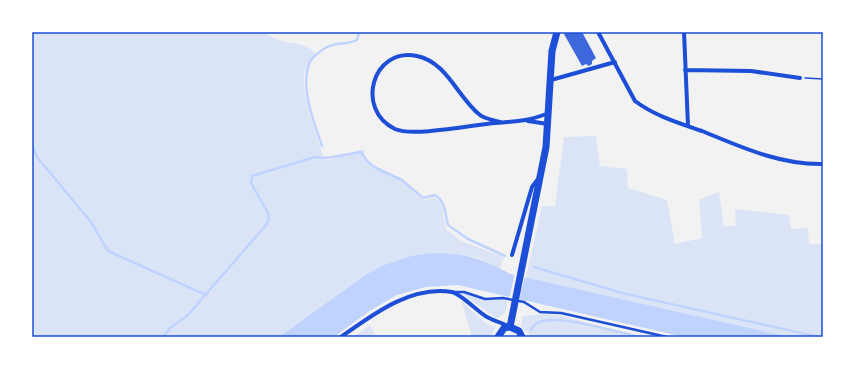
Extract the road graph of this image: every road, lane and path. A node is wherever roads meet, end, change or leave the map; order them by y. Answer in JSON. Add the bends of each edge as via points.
{"nodes":[{"id":1,"x":598,"y":32,"type":"edge"},
{"id":2,"x":684,"y":32,"type":"edge"},
{"id":3,"x":556,"y":33,"type":"edge"},
{"id":4,"x":615,"y":62,"type":"junction"},
{"id":5,"x":685,"y":70,"type":"junction"},
{"id":6,"x":800,"y":78,"type":"joint"},
{"id":7,"x":823,"y":79,"type":"edge"},
{"id":8,"x":551,"y":80,"type":"junction"},
{"id":9,"x":549,"y":113,"type":"junction"},
{"id":10,"x":525,"y":120,"type":"junction"},
{"id":11,"x":500,"y":122,"type":"junction"},
{"id":12,"x":548,"y":124,"type":"junction"},
{"id":13,"x":688,"y":126,"type":"junction"},
{"id":14,"x":823,"y":164,"type":"edge"},
{"id":15,"x":540,"y":177,"type":"junction"},
{"id":16,"x":512,"y":255,"type":"dead end"},
{"id":17,"x":454,"y":292,"type":"junction"},
{"id":18,"x":510,"y":327,"type":"junction"},
{"id":19,"x":341,"y":337,"type":"edge"},
{"id":20,"x":498,"y":337,"type":"edge"},
{"id":21,"x":522,"y":337,"type":"edge"},
{"id":22,"x":667,"y":337,"type":"edge"}],
"edges":[{"from":1,"to":4,"type":"street"},
{"from":2,"to":5,"type":"street"},
{"from":3,"to":8,"type":"main road","via":[[552,51]]},
{"from":4,"to":8,"type":"street"},
{"from":4,"to":13,"type":"street","via":[[635,101]]},
{"from":5,"to":6,"type":"street","via":[[751,71]]},
{"from":5,"to":13,"type":"street"},
{"from":6,"to":7,"type":"path"},
{"from":8,"to":9,"type":"main road"},
{"from":9,"to":10,"type":"street"},
{"from":9,"to":12,"type":"main road"},
{"from":10,"to":11,"type":"street"},
{"from":10,"to":12,"type":"street"},
{"from":11,"to":11,"type":"street","via":[[482,117],[439,66],[419,56],[400,56],[389,60],[373,83],[373,99],[378,114],[396,130],[423,131]]},
{"from":12,"to":15,"type":"main road"},
{"from":13,"to":14,"type":"street","via":[[767,156],[792,162]]},
{"from":15,"to":16,"type":"street","via":[[532,187]]},
{"from":15,"to":18,"type":"main road"},
{"from":17,"to":18,"type":"street","via":[[489,318]]},
{"from":17,"to":19,"type":"street","via":[[431,292],[384,307]]},
{"from":17,"to":22,"type":"lane","via":[[464,292],[486,299],[503,298],[524,302],[540,312],[561,314]]},
{"from":18,"to":20,"type":"main road","via":[[504,328]]},
{"from":18,"to":21,"type":"main road"}]}
